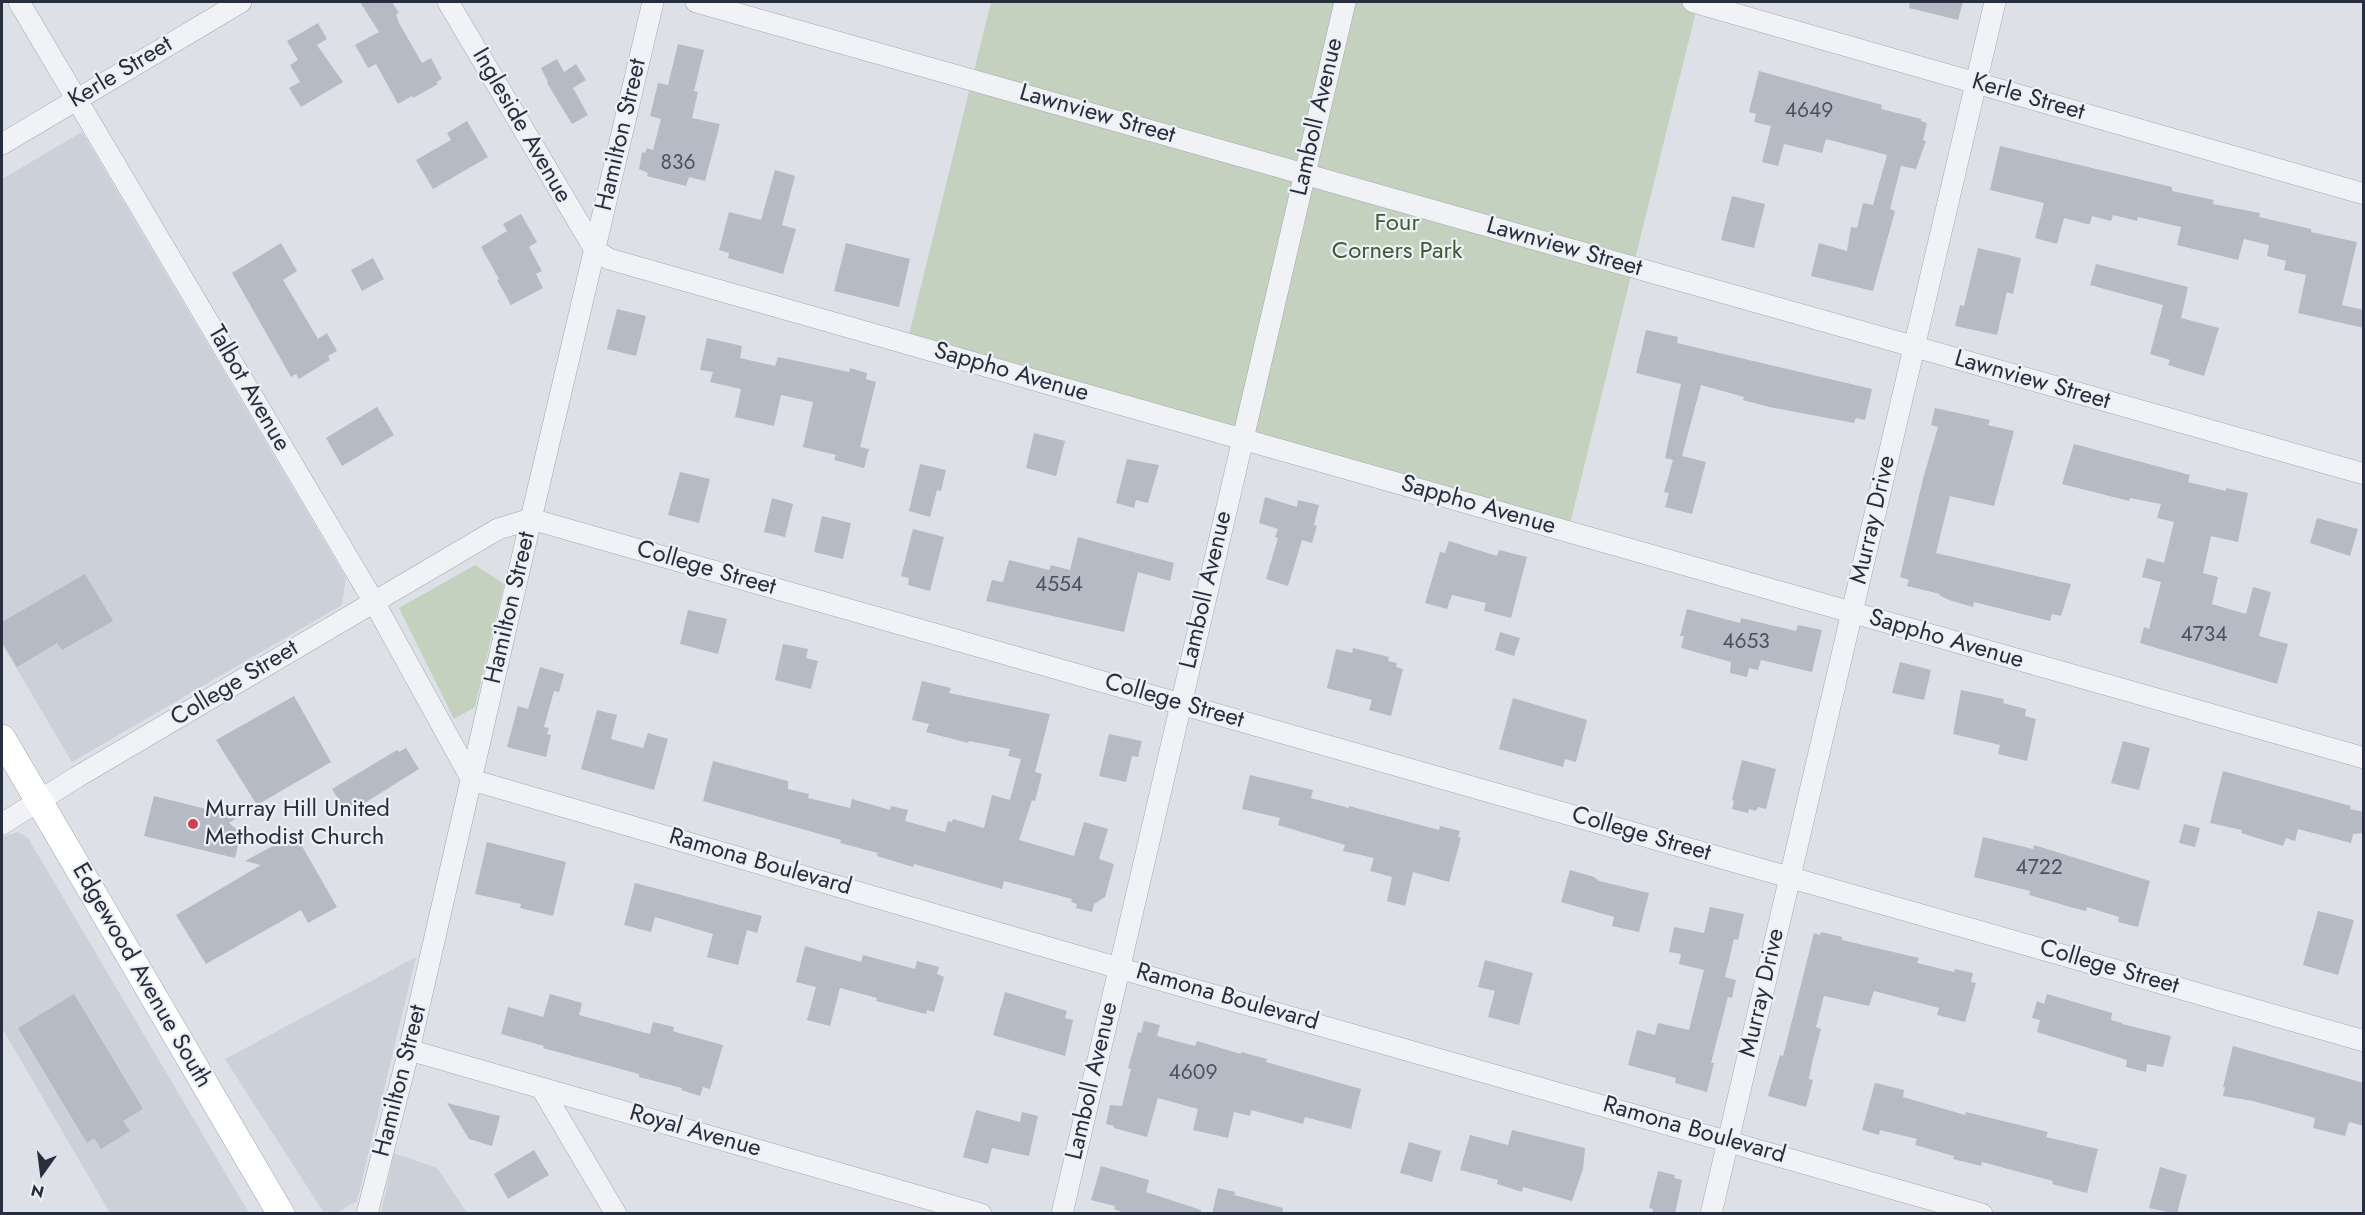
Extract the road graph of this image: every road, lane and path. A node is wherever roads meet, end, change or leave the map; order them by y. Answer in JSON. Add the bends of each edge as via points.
{"nodes":[{"id":1,"x":19,"y":2,"type":"edge"},
{"id":2,"x":241,"y":2,"type":"edge"},
{"id":3,"x":448,"y":2,"type":"edge"},
{"id":4,"x":653,"y":2,"type":"edge"},
{"id":5,"x":696,"y":2,"type":"edge"},
{"id":6,"x":1345,"y":2,"type":"edge"},
{"id":7,"x":1693,"y":2,"type":"edge"},
{"id":8,"x":1995,"y":2,"type":"edge"},
{"id":9,"x":1976,"y":83,"type":"junction"},
{"id":10,"x":77,"y":100,"type":"junction"},
{"id":11,"x":2,"y":144,"type":"edge"},
{"id":12,"x":1304,"y":175,"type":"junction"},
{"id":13,"x":2364,"y":194,"type":"edge"},
{"id":14,"x":595,"y":250,"type":"junction"},
{"id":15,"x":1915,"y":348,"type":"junction"},
{"id":16,"x":1242,"y":438,"type":"junction"},
{"id":17,"x":2364,"y":474,"type":"edge"},
{"id":18,"x":531,"y":519,"type":"junction"},
{"id":19,"x":374,"y":602,"type":"junction"},
{"id":20,"x":1851,"y":613,"type":"junction"},
{"id":21,"x":1181,"y":704,"type":"junction"},
{"id":22,"x":2,"y":738,"type":"edge"},
{"id":23,"x":2364,"y":758,"type":"edge"},
{"id":24,"x":472,"y":780,"type":"junction"},
{"id":25,"x":39,"y":802,"type":"junction"},
{"id":26,"x":2,"y":824,"type":"edge"},
{"id":27,"x":1790,"y":877,"type":"junction"},
{"id":28,"x":1119,"y":968,"type":"junction"},
{"id":29,"x":2364,"y":1041,"type":"edge"},
{"id":30,"x":409,"y":1050,"type":"junction"},
{"id":31,"x":542,"y":1089,"type":"junction"},
{"id":32,"x":1728,"y":1140,"type":"junction"},
{"id":33,"x":281,"y":1214,"type":"edge"},
{"id":34,"x":367,"y":1214,"type":"edge"},
{"id":35,"x":616,"y":1214,"type":"edge"},
{"id":36,"x":981,"y":1214,"type":"edge"},
{"id":37,"x":1062,"y":1214,"type":"edge"},
{"id":38,"x":1711,"y":1214,"type":"edge"},
{"id":39,"x":1982,"y":1214,"type":"edge"}],
"edges":[{"from":1,"to":10,"type":"street","name":"Talbot Avenue"},
{"from":2,"to":10,"type":"street","name":"Kerle Street"},
{"from":3,"to":14,"type":"street","name":"Ingleside Avenue"},
{"from":4,"to":14,"type":"street","name":"Hamilton Street"},
{"from":5,"to":12,"type":"street","name":"Lawnview Street"},
{"from":6,"to":12,"type":"street","name":"Lamboll Avenue"},
{"from":7,"to":9,"type":"street","name":"Kerle Street"},
{"from":8,"to":9,"type":"street","name":"Murray Drive"},
{"from":9,"to":13,"type":"street","name":"Kerle Street"},
{"from":9,"to":15,"type":"street","name":"Murray Drive"},
{"from":10,"to":11,"type":"street","name":"Kerle Street"},
{"from":10,"to":19,"type":"street","name":"Talbot Avenue"},
{"from":12,"to":15,"type":"street","name":"Lawnview Street"},
{"from":12,"to":16,"type":"street","name":"Lamboll Avenue"},
{"from":14,"to":16,"type":"street","name":"Sappho Avenue","via":[[609,259]]},
{"from":14,"to":18,"type":"street","name":"Hamilton Street"},
{"from":15,"to":17,"type":"street","name":"Lawnview Street"},
{"from":15,"to":20,"type":"street","name":"Murray Drive"},
{"from":16,"to":20,"type":"street","name":"Sappho Avenue"},
{"from":16,"to":21,"type":"street","name":"Lamboll Avenue"},
{"from":18,"to":19,"type":"street","name":"College Street","via":[[498,529]]},
{"from":18,"to":21,"type":"street","name":"College Street"},
{"from":18,"to":24,"type":"street","name":"Hamilton Street"},
{"from":19,"to":24,"type":"street","name":"Talbot Avenue"},
{"from":19,"to":25,"type":"street","name":"College Street"},
{"from":20,"to":23,"type":"street","name":"Sappho Avenue"},
{"from":20,"to":27,"type":"street","name":"Murray Drive"},
{"from":21,"to":27,"type":"street","name":"College Street"},
{"from":21,"to":28,"type":"street","name":"Lamboll Avenue"},
{"from":22,"to":25,"type":"main road","name":"Edgewood Avenue South"},
{"from":24,"to":28,"type":"street","name":"Ramona Boulevard"},
{"from":24,"to":30,"type":"street","name":"Hamilton Street"},
{"from":25,"to":26,"type":"street","name":"College Street"},
{"from":25,"to":33,"type":"main road","name":"Edgewood Avenue South"},
{"from":27,"to":29,"type":"street","name":"College Street"},
{"from":27,"to":32,"type":"street","name":"Murray Drive"},
{"from":28,"to":32,"type":"street","name":"Ramona Boulevard"},
{"from":28,"to":37,"type":"street","name":"Lamboll Avenue"},
{"from":30,"to":31,"type":"street","name":"Royal Avenue"},
{"from":30,"to":34,"type":"street","name":"Hamilton Street"},
{"from":31,"to":35,"type":"street"},
{"from":31,"to":36,"type":"street","name":"Royal Avenue"},
{"from":32,"to":38,"type":"street","name":"Murray Drive"},
{"from":32,"to":39,"type":"street","name":"Ramona Boulevard"}]}
